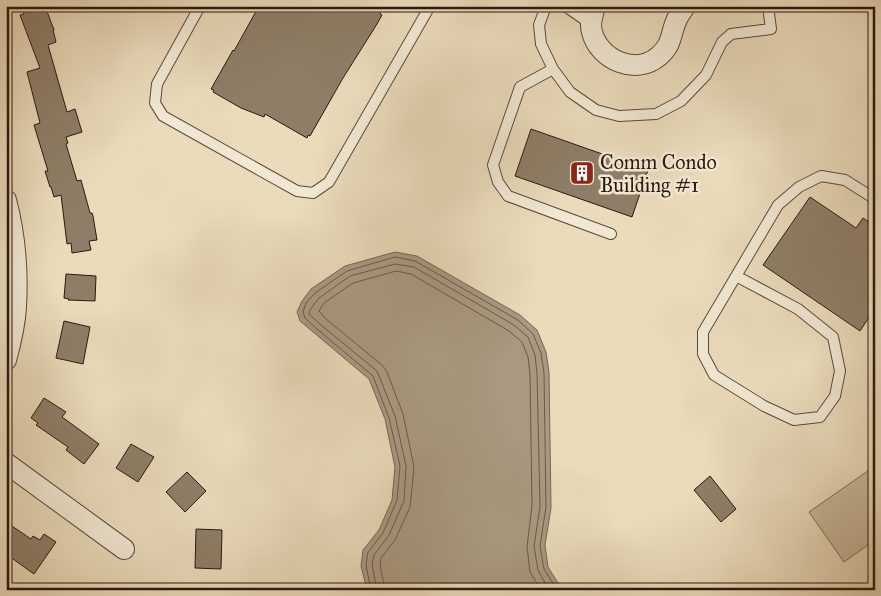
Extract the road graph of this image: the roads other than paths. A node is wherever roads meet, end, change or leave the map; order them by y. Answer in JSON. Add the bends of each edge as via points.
{"nodes":[{"id":1,"x":200,"y":6,"type":"edge"},
{"id":2,"x":430,"y":6,"type":"edge"},
{"id":3,"x":546,"y":6,"type":"edge"},
{"id":4,"x":565,"y":6,"type":"edge"},
{"id":5,"x":685,"y":6,"type":"edge"},
{"id":6,"x":768,"y":6,"type":"edge"},
{"id":7,"x":593,"y":15,"type":"edge"},
{"id":8,"x":553,"y":69,"type":"junction"},
{"id":9,"x":875,"y":199,"type":"edge"},
{"id":10,"x":7,"y":207,"type":"edge"},
{"id":11,"x":611,"y":234,"type":"dead end"},
{"id":12,"x":736,"y":276,"type":"junction"},
{"id":13,"x":6,"y":360,"type":"edge"},
{"id":14,"x":6,"y":462,"type":"edge"},
{"id":15,"x":124,"y":549,"type":"dead end"}],
"edges":[{"from":1,"to":2,"type":"lane","via":[[157,84],[155,103],[163,116],[297,191],[313,193],[329,182]]},
{"from":3,"to":8,"type":"lane","via":[[539,25],[541,44]]},
{"from":4,"to":7,"type":"lane"},
{"from":5,"to":7,"type":"street","via":[[676,20],[668,47],[645,65],[629,66],[604,54],[592,33]]},
{"from":6,"to":8,"type":"lane","via":[[771,29],[731,34],[722,42],[706,75],[681,102],[656,114],[619,116],[596,110],[570,92]]},
{"from":8,"to":11,"type":"lane","via":[[520,87],[493,165],[498,182],[508,196]]},
{"from":9,"to":12,"type":"lane","via":[[845,180],[821,176],[799,187],[778,205]]},
{"from":10,"to":13,"type":"street","via":[[16,258],[16,307]]},
{"from":12,"to":12,"type":"lane","via":[[798,310],[833,337],[840,371],[835,396],[820,417],[794,420],[714,376],[702,354],[703,332]]},
{"from":14,"to":15,"type":"street"}]}
